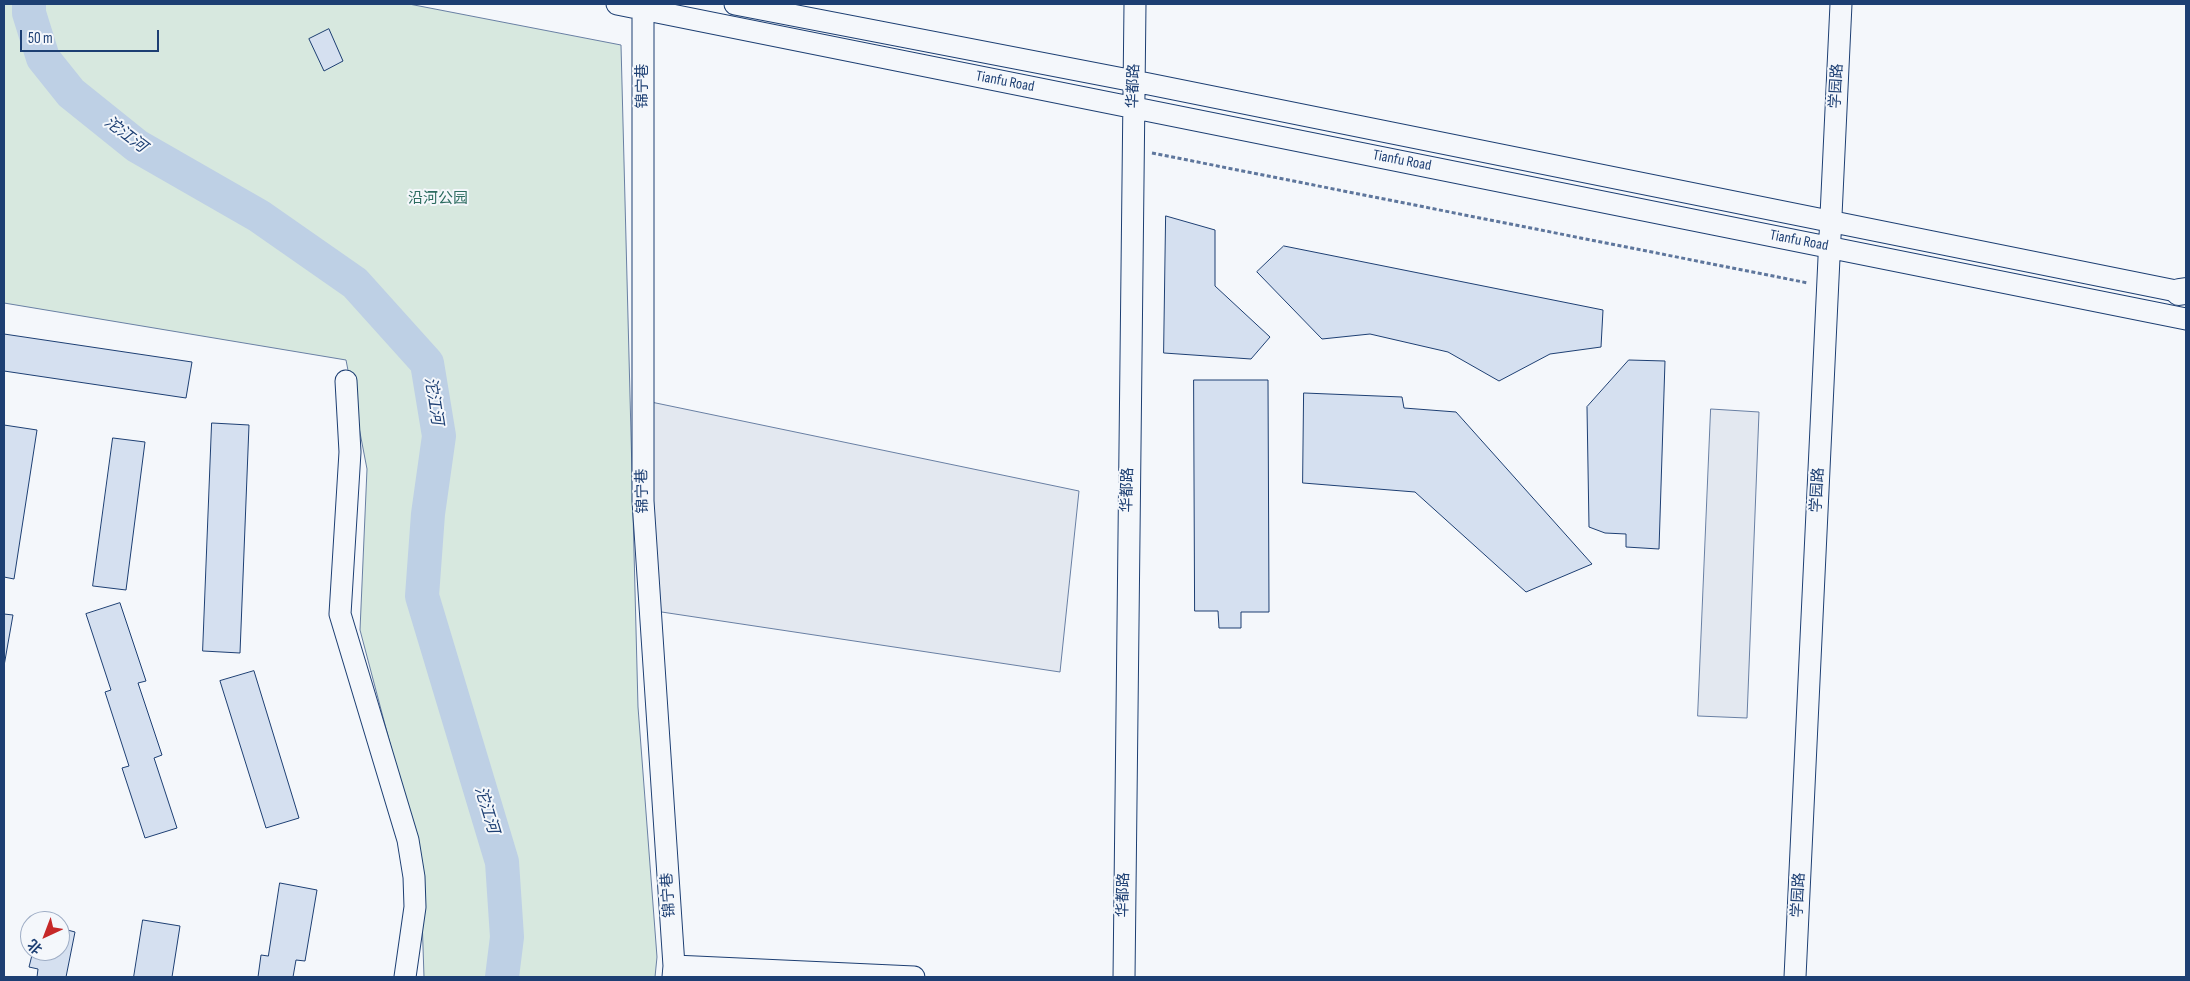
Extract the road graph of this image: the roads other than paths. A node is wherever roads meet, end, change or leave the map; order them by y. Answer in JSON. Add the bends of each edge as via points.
{"nodes":[{"id":1,"x":617,"y":4,"type":"edge"},
{"id":2,"x":735,"y":4,"type":"edge"},
{"id":3,"x":1135,"y":4,"type":"edge"},
{"id":4,"x":1841,"y":4,"type":"edge"},
{"id":5,"x":643,"y":6,"type":"edge"},
{"id":6,"x":1134,"y":81,"type":"junction"},
{"id":7,"x":1133,"y":107,"type":"junction"},
{"id":8,"x":1831,"y":223,"type":"junction"},
{"id":9,"x":1830,"y":247,"type":"junction"},
{"id":10,"x":2184,"y":292,"type":"edge"},
{"id":11,"x":2186,"y":319,"type":"edge"},
{"id":12,"x":346,"y":381,"type":"dead end"},
{"id":13,"x":674,"y":972,"type":"edge"},
{"id":14,"x":405,"y":977,"type":"edge"},
{"id":15,"x":914,"y":977,"type":"edge"},
{"id":16,"x":1124,"y":977,"type":"edge"},
{"id":17,"x":1795,"y":977,"type":"edge"}],
"edges":[{"from":1,"to":5,"type":"street","name":"Tianfu Road"},
{"from":2,"to":6,"type":"street","name":"Tianfu Road"},
{"from":3,"to":6,"type":"street","name":"华都路"},
{"from":4,"to":8,"type":"street","name":"学园路"},
{"from":5,"to":7,"type":"street","name":"Tianfu Road"},
{"from":5,"to":13,"type":"street","name":"锦宁巷","via":[[643,501]]},
{"from":6,"to":7,"type":"street","name":"华都路"},
{"from":6,"to":8,"type":"street","name":"Tianfu Road"},
{"from":7,"to":9,"type":"street","name":"Tianfu Road"},
{"from":7,"to":16,"type":"street","name":"华都路"},
{"from":8,"to":9,"type":"street","name":"学园路"},
{"from":8,"to":10,"type":"street","name":"Tianfu Road"},
{"from":9,"to":11,"type":"street","name":"Tianfu Road"},
{"from":9,"to":17,"type":"street","name":"学园路"},
{"from":12,"to":14,"type":"street","via":[[350,452],[340,614],[408,840],[415,907]]},
{"from":13,"to":15,"type":"street"}]}
